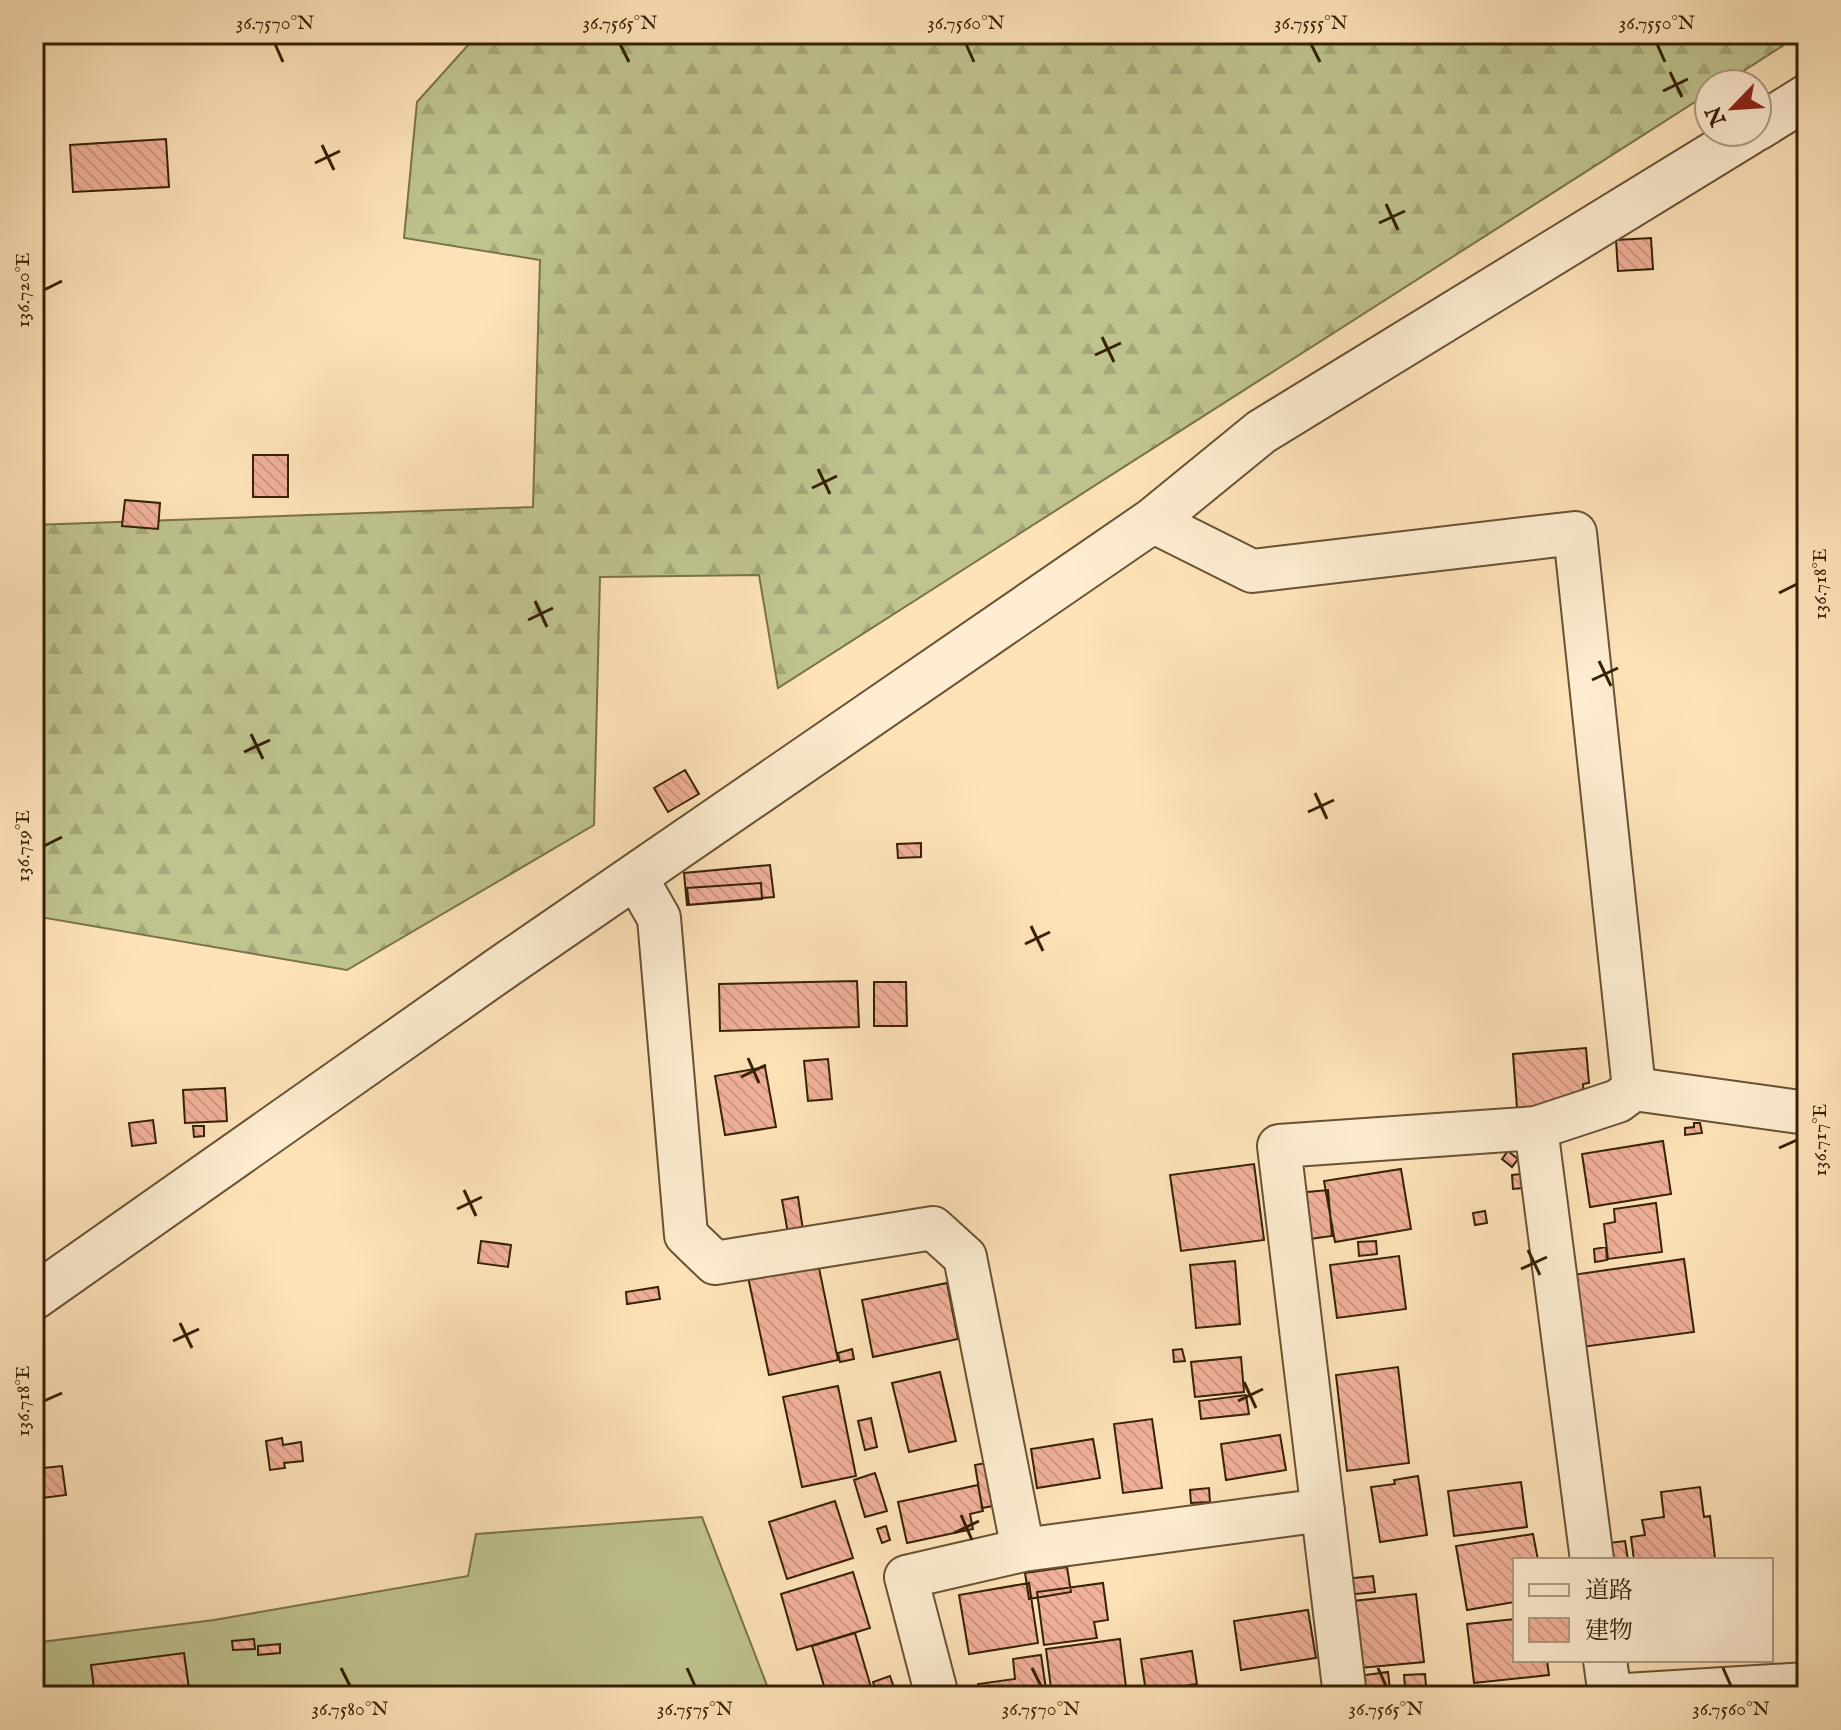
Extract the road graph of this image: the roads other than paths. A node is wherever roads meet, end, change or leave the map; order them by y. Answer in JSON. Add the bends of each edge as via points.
{"nodes":[{"id":1,"x":1807,"y":97,"type":"edge"},
{"id":2,"x":1773,"y":118,"type":"edge"},
{"id":3,"x":1724,"y":148,"type":"edge"},
{"id":4,"x":1152,"y":521,"type":"junction"},
{"id":5,"x":635,"y":876,"type":"junction"},
{"id":6,"x":1634,"y":1089,"type":"junction"},
{"id":7,"x":1807,"y":1113,"type":"edge"},
{"id":8,"x":1536,"y":1128,"type":"junction"},
{"id":9,"x":34,"y":1297,"type":"edge"},
{"id":10,"x":1323,"y":1510,"type":"junction"},
{"id":11,"x":1023,"y":1550,"type":"junction"},
{"id":12,"x":1592,"y":1558,"type":"edge"},
{"id":13,"x":1605,"y":1662,"type":"edge"},
{"id":14,"x":1807,"y":1684,"type":"edge"},
{"id":15,"x":937,"y":1696,"type":"edge"},
{"id":16,"x":1345,"y":1696,"type":"edge"},
{"id":17,"x":1610,"y":1696,"type":"edge"}],
"edges":[{"from":1,"to":2,"type":"street"},
{"from":3,"to":4,"type":"street","via":[[1261,432]]},
{"from":4,"to":5,"type":"street"},
{"from":4,"to":6,"type":"street","via":[[1252,571],[1575,533]]},
{"from":5,"to":9,"type":"street"},
{"from":5,"to":11,"type":"street","via":[[659,918],[686,1235],[715,1263],[933,1228],[965,1257]]},
{"from":6,"to":7,"type":"street"},
{"from":6,"to":8,"type":"street","via":[[1618,1101]]},
{"from":8,"to":10,"type":"street","via":[[1279,1146]]},
{"from":8,"to":12,"type":"street"},
{"from":10,"to":11,"type":"street"},
{"from":10,"to":16,"type":"street"},
{"from":11,"to":15,"type":"street","via":[[906,1577]]},
{"from":13,"to":17,"type":"street"},
{"from":14,"to":17,"type":"street"}]}
